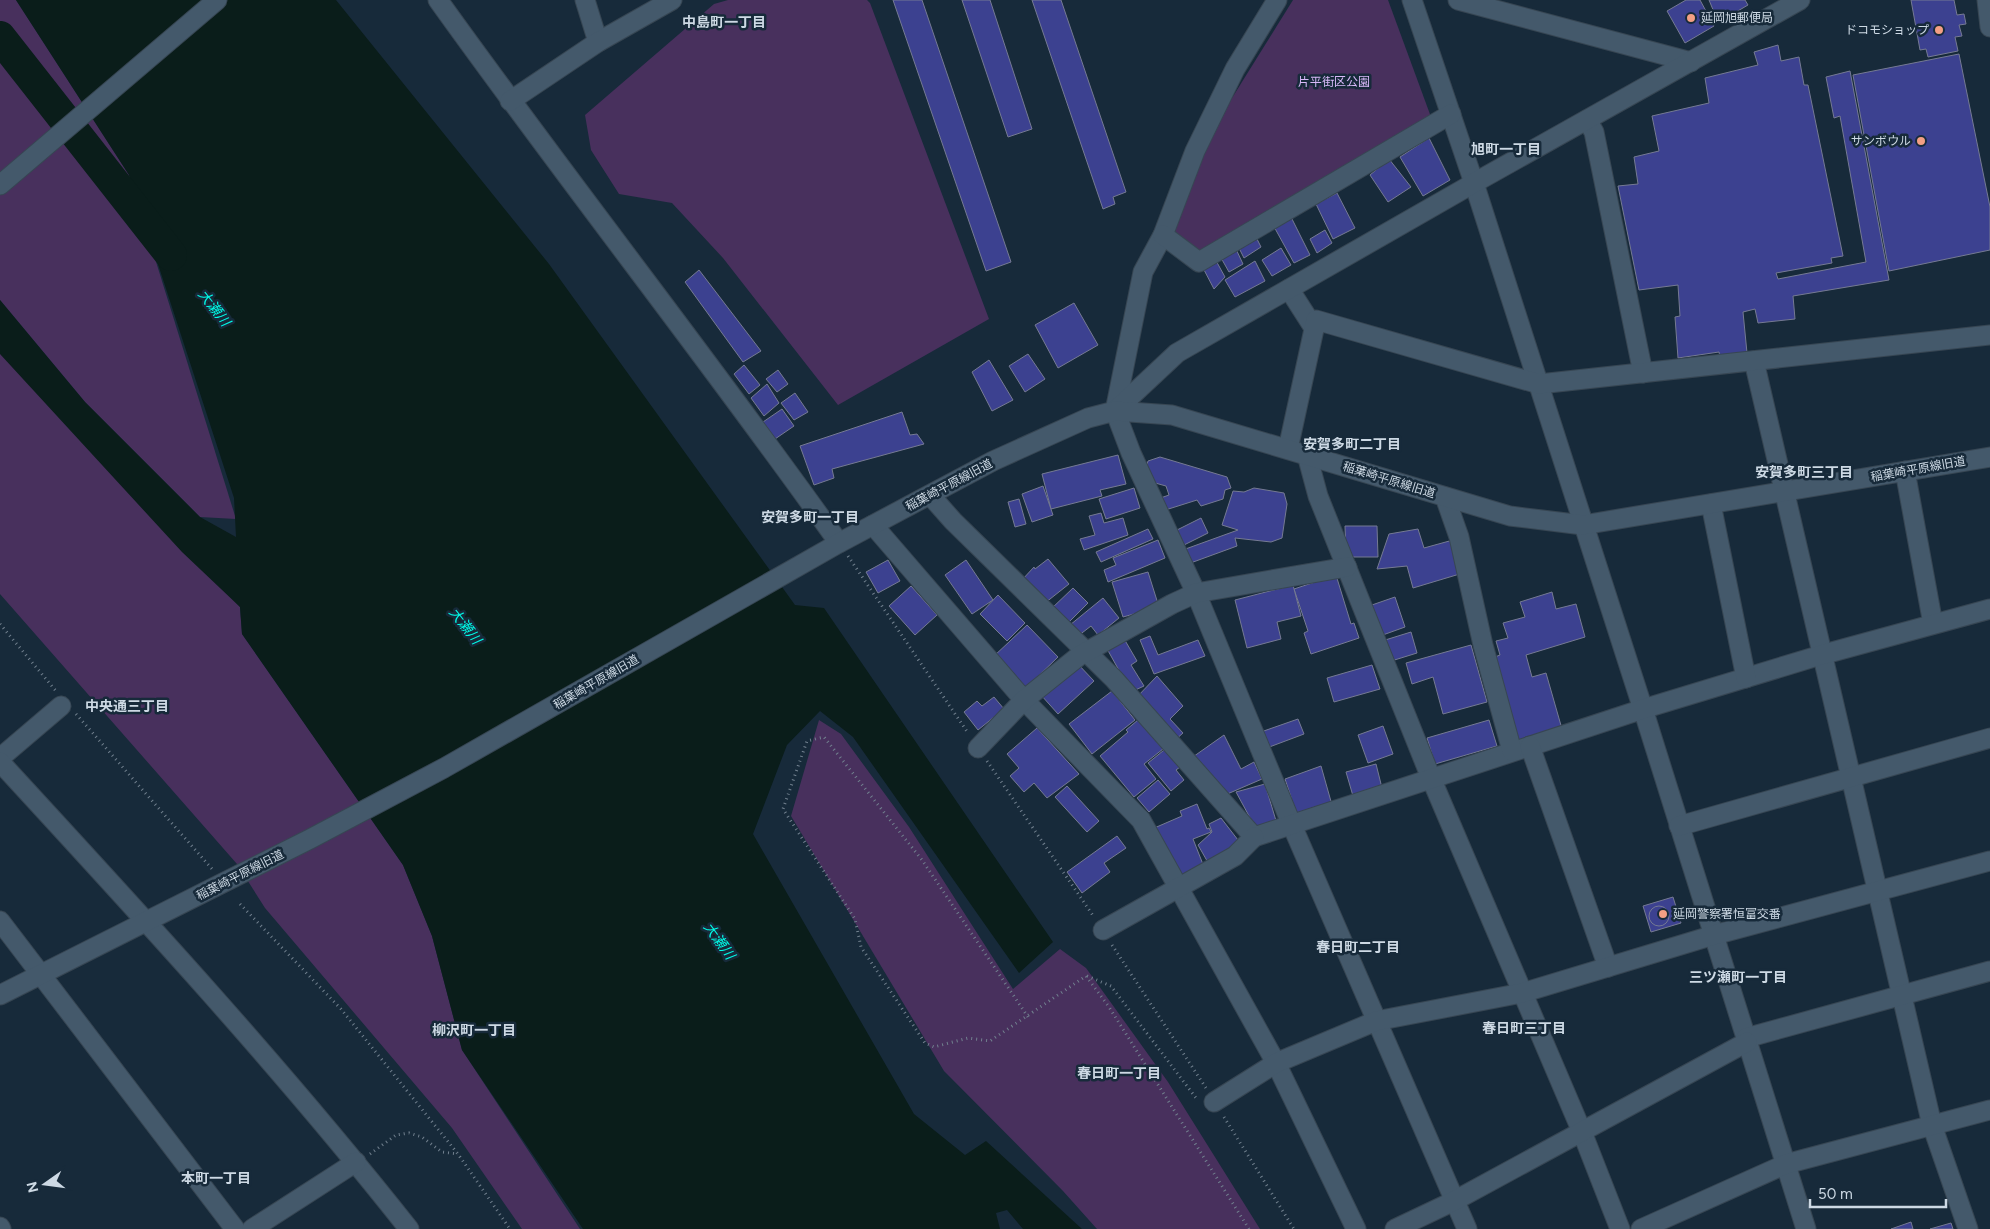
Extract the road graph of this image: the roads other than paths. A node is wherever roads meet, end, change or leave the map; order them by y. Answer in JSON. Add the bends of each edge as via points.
{"nodes":[{"id":1,"x":218,"y":0,"type":"edge"},
{"id":2,"x":438,"y":0,"type":"edge"},
{"id":3,"x":585,"y":0,"type":"edge"},
{"id":4,"x":672,"y":0,"type":"edge"},
{"id":5,"x":1277,"y":0,"type":"edge"},
{"id":6,"x":1412,"y":0,"type":"edge"},
{"id":7,"x":1458,"y":0,"type":"edge"},
{"id":8,"x":1800,"y":0,"type":"edge"},
{"id":9,"x":1987,"y":0,"type":"edge"},
{"id":10,"x":1990,"y":28,"type":"edge"},
{"id":11,"x":598,"y":42,"type":"junction"},
{"id":12,"x":1691,"y":62,"type":"junction"},
{"id":13,"x":510,"y":101,"type":"junction"},
{"id":14,"x":1451,"y":114,"type":"junction"},
{"id":15,"x":1587,"y":120,"type":"junction"},
{"id":16,"x":1474,"y":182,"type":"junction"},
{"id":17,"x":0,"y":185,"type":"edge"},
{"id":18,"x":1163,"y":235,"type":"junction"},
{"id":19,"x":1289,"y":289,"type":"junction"},
{"id":20,"x":1314,"y":328,"type":"junction"},
{"id":21,"x":1990,"y":335,"type":"edge"},
{"id":22,"x":1754,"y":361,"type":"junction"},
{"id":23,"x":1643,"y":373,"type":"junction"},
{"id":24,"x":1539,"y":384,"type":"junction"},
{"id":25,"x":1115,"y":411,"type":"junction"},
{"id":26,"x":1288,"y":449,"type":"junction"},
{"id":27,"x":1307,"y":454,"type":"junction"},
{"id":28,"x":1990,"y":457,"type":"edge"},
{"id":29,"x":1905,"y":471,"type":"junction"},
{"id":30,"x":1783,"y":492,"type":"junction"},
{"id":31,"x":930,"y":495,"type":"junction"},
{"id":32,"x":1445,"y":497,"type":"junction"},
{"id":33,"x":1711,"y":504,"type":"junction"},
{"id":34,"x":873,"y":525,"type":"junction"},
{"id":35,"x":1583,"y":525,"type":"junction"},
{"id":36,"x":839,"y":544,"type":"junction"},
{"id":37,"x":1347,"y":567,"type":"junction"},
{"id":38,"x":1196,"y":593,"type":"junction"},
{"id":39,"x":1990,"y":609,"type":"edge"},
{"id":40,"x":1933,"y":624,"type":"junction"},
{"id":41,"x":1086,"y":652,"type":"junction"},
{"id":42,"x":1821,"y":655,"type":"junction"},
{"id":43,"x":1746,"y":678,"type":"junction"},
{"id":44,"x":1024,"y":700,"type":"junction"},
{"id":45,"x":64,"y":704,"type":"road end"},
{"id":46,"x":1643,"y":709,"type":"junction"},
{"id":47,"x":1990,"y":738,"type":"edge"},
{"id":48,"x":978,"y":748,"type":"dead end"},
{"id":49,"x":1521,"y":748,"type":"junction"},
{"id":50,"x":0,"y":758,"type":"edge"},
{"id":51,"x":0,"y":762,"type":"edge"},
{"id":52,"x":1431,"y":778,"type":"junction"},
{"id":53,"x":1850,"y":778,"type":"junction"},
{"id":54,"x":1291,"y":824,"type":"junction"},
{"id":55,"x":1679,"y":826,"type":"junction"},
{"id":56,"x":1254,"y":837,"type":"junction"},
{"id":57,"x":1990,"y":861,"type":"edge"},
{"id":58,"x":1179,"y":888,"type":"junction"},
{"id":59,"x":1876,"y":890,"type":"junction"},
{"id":60,"x":0,"y":921,"type":"edge"},
{"id":61,"x":147,"y":921,"type":"junction"},
{"id":62,"x":1103,"y":930,"type":"road end"},
{"id":63,"x":1714,"y":935,"type":"junction"},
{"id":64,"x":1608,"y":967,"type":"junction"},
{"id":65,"x":1990,"y":971,"type":"edge"},
{"id":66,"x":41,"y":974,"type":"junction"},
{"id":67,"x":1522,"y":993,"type":"junction"},
{"id":68,"x":0,"y":995,"type":"edge"},
{"id":69,"x":1902,"y":996,"type":"junction"},
{"id":70,"x":1376,"y":1021,"type":"junction"},
{"id":71,"x":1746,"y":1040,"type":"junction"},
{"id":72,"x":1276,"y":1063,"type":"junction"},
{"id":73,"x":1214,"y":1102,"type":"road end"},
{"id":74,"x":1990,"y":1110,"type":"edge"},
{"id":75,"x":1932,"y":1125,"type":"junction"},
{"id":76,"x":1582,"y":1132,"type":"junction"},
{"id":77,"x":356,"y":1162,"type":"junction"},
{"id":78,"x":1786,"y":1164,"type":"junction"},
{"id":79,"x":1454,"y":1201,"type":"junction"},
{"id":80,"x":235,"y":1229,"type":"edge"},
{"id":81,"x":252,"y":1229,"type":"edge"},
{"id":82,"x":409,"y":1229,"type":"edge"},
{"id":83,"x":1356,"y":1229,"type":"edge"},
{"id":84,"x":1395,"y":1229,"type":"edge"},
{"id":85,"x":1467,"y":1229,"type":"edge"},
{"id":86,"x":1620,"y":1229,"type":"edge"},
{"id":87,"x":1641,"y":1229,"type":"edge"},
{"id":88,"x":1806,"y":1229,"type":"edge"},
{"id":89,"x":1968,"y":1229,"type":"edge"}],
"edges":[{"from":1,"to":17,"type":"street"},
{"from":2,"to":13,"type":"street"},
{"from":3,"to":11,"type":"street"},
{"from":4,"to":11,"type":"street"},
{"from":5,"to":18,"type":"street","via":[[1235,69],[1195,151]]},
{"from":6,"to":14,"type":"street"},
{"from":7,"to":12,"type":"street"},
{"from":8,"to":12,"type":"street"},
{"from":9,"to":10,"type":"street"},
{"from":11,"to":13,"type":"street"},
{"from":12,"to":15,"type":"street"},
{"from":13,"to":36,"type":"street"},
{"from":14,"to":16,"type":"street"},
{"from":14,"to":18,"type":"street","via":[[1199,262]]},
{"from":15,"to":16,"type":"street"},
{"from":15,"to":23,"type":"street","via":[[1594,132]]},
{"from":16,"to":19,"type":"street"},
{"from":16,"to":24,"type":"street"},
{"from":18,"to":25,"type":"street","via":[[1143,272]]},
{"from":19,"to":20,"type":"street"},
{"from":19,"to":25,"type":"street","via":[[1177,354]]},
{"from":20,"to":24,"type":"street","via":[[1316,320]]},
{"from":20,"to":26,"type":"street"},
{"from":21,"to":22,"type":"street"},
{"from":22,"to":23,"type":"street"},
{"from":22,"to":30,"type":"street"},
{"from":23,"to":24,"type":"street"},
{"from":24,"to":35,"type":"street"},
{"from":25,"to":26,"type":"street","name":"稲葉崎平原線旧道","via":[[1172,415]]},
{"from":25,"to":31,"type":"street","name":"稲葉崎平原線旧道","via":[[1088,418]]},
{"from":25,"to":38,"type":"street"},
{"from":26,"to":27,"type":"street","name":"稲葉崎平原線旧道"},
{"from":27,"to":32,"type":"street","name":"稲葉崎平原線旧道"},
{"from":27,"to":37,"type":"street","via":[[1318,496]]},
{"from":28,"to":29,"type":"street","name":"稲葉崎平原線旧道"},
{"from":29,"to":30,"type":"street","name":"稲葉崎平原線旧道"},
{"from":29,"to":40,"type":"street"},
{"from":30,"to":33,"type":"street","name":"稲葉崎平原線旧道"},
{"from":30,"to":42,"type":"street"},
{"from":31,"to":34,"type":"street","name":"稲葉崎平原線旧道"},
{"from":31,"to":41,"type":"street"},
{"from":32,"to":35,"type":"street","name":"稲葉崎平原線旧道","via":[[1510,516]]},
{"from":32,"to":49,"type":"street","via":[[1459,537],[1483,645]]},
{"from":33,"to":35,"type":"street","name":"稲葉崎平原線旧道"},
{"from":33,"to":43,"type":"street"},
{"from":34,"to":36,"type":"street","name":"稲葉崎平原線旧道"},
{"from":34,"to":44,"type":"street"},
{"from":35,"to":46,"type":"street"},
{"from":36,"to":61,"type":"street","name":"稲葉崎平原線旧道","via":[[444,768]]},
{"from":37,"to":38,"type":"street"},
{"from":37,"to":52,"type":"street"},
{"from":38,"to":41,"type":"street"},
{"from":38,"to":54,"type":"street"},
{"from":39,"to":40,"type":"street"},
{"from":40,"to":42,"type":"street"},
{"from":41,"to":44,"type":"street"},
{"from":41,"to":56,"type":"street","via":[[1114,679]]},
{"from":42,"to":43,"type":"street"},
{"from":42,"to":53,"type":"street"},
{"from":43,"to":46,"type":"street"},
{"from":44,"to":48,"type":"street"},
{"from":44,"to":58,"type":"street","via":[[1141,820]]},
{"from":45,"to":50,"type":"street"},
{"from":46,"to":49,"type":"street"},
{"from":46,"to":55,"type":"street"},
{"from":47,"to":53,"type":"street"},
{"from":49,"to":52,"type":"street"},
{"from":49,"to":64,"type":"street"},
{"from":51,"to":61,"type":"street"},
{"from":52,"to":54,"type":"street"},
{"from":52,"to":67,"type":"street"},
{"from":53,"to":55,"type":"street"},
{"from":53,"to":59,"type":"street"},
{"from":54,"to":56,"type":"street"},
{"from":54,"to":70,"type":"street"},
{"from":55,"to":63,"type":"street"},
{"from":56,"to":58,"type":"street","via":[[1235,856]]},
{"from":57,"to":59,"type":"street"},
{"from":58,"to":62,"type":"street"},
{"from":58,"to":72,"type":"street"},
{"from":59,"to":63,"type":"street"},
{"from":59,"to":69,"type":"street"},
{"from":60,"to":66,"type":"street"},
{"from":61,"to":66,"type":"street","name":"稲葉崎平原線旧道"},
{"from":61,"to":77,"type":"street"},
{"from":63,"to":64,"type":"street"},
{"from":63,"to":71,"type":"street"},
{"from":64,"to":67,"type":"street"},
{"from":65,"to":69,"type":"street"},
{"from":66,"to":68,"type":"street","name":"稲葉崎平原線旧道"},
{"from":66,"to":80,"type":"street"},
{"from":67,"to":70,"type":"street"},
{"from":67,"to":76,"type":"street"},
{"from":69,"to":71,"type":"street"},
{"from":69,"to":75,"type":"street"},
{"from":70,"to":72,"type":"street"},
{"from":70,"to":79,"type":"street"},
{"from":71,"to":76,"type":"street"},
{"from":71,"to":78,"type":"street"},
{"from":72,"to":73,"type":"street"},
{"from":72,"to":83,"type":"street"},
{"from":74,"to":75,"type":"street"},
{"from":75,"to":78,"type":"street"},
{"from":75,"to":89,"type":"street"},
{"from":76,"to":79,"type":"street"},
{"from":76,"to":86,"type":"street"},
{"from":77,"to":81,"type":"street"},
{"from":77,"to":82,"type":"street"},
{"from":78,"to":87,"type":"street"},
{"from":78,"to":88,"type":"street"},
{"from":79,"to":84,"type":"street"},
{"from":79,"to":85,"type":"street"}]}
